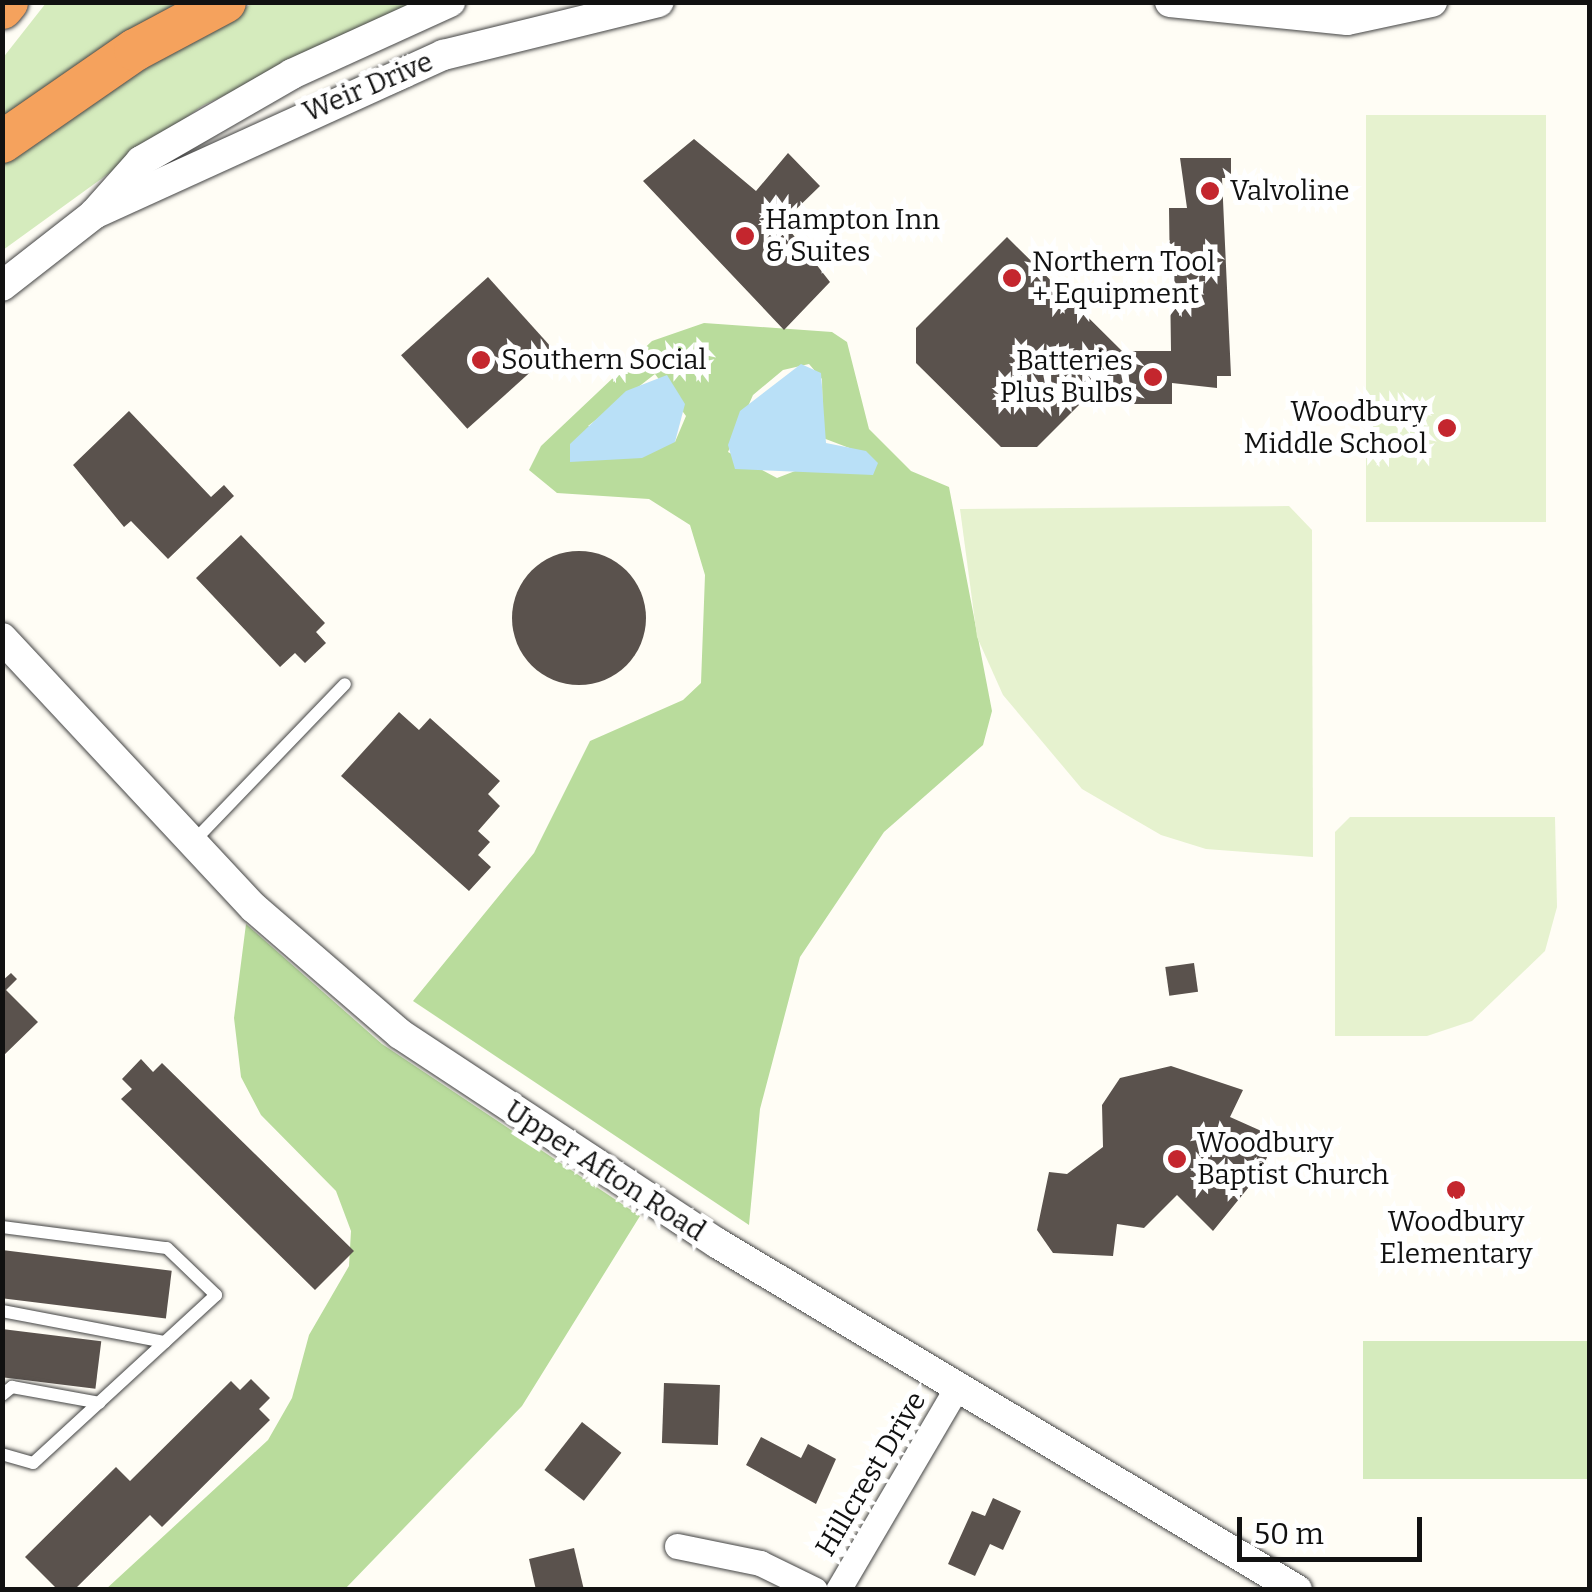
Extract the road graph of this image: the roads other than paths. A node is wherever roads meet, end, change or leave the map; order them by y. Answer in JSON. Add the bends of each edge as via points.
{"nodes":[{"id":1,"x":225,"y":2,"type":"edge"},
{"id":2,"x":450,"y":2,"type":"edge"},
{"id":3,"x":659,"y":2,"type":"edge"},
{"id":4,"x":1170,"y":2,"type":"edge"},
{"id":5,"x":1432,"y":2,"type":"edge"},
{"id":6,"x":2,"y":142,"type":"edge"},
{"id":7,"x":94,"y":214,"type":"junction"},
{"id":8,"x":2,"y":286,"type":"edge"},
{"id":9,"x":2,"y":638,"type":"edge"},
{"id":10,"x":345,"y":684,"type":"dead end"},
{"id":11,"x":192,"y":844,"type":"junction"},
{"id":12,"x":2,"y":1227,"type":"edge"},
{"id":13,"x":2,"y":1312,"type":"edge"},
{"id":14,"x":165,"y":1342,"type":"junction"},
{"id":15,"x":956,"y":1389,"type":"junction"},
{"id":16,"x":2,"y":1395,"type":"edge"},
{"id":17,"x":100,"y":1403,"type":"junction"},
{"id":18,"x":2,"y":1454,"type":"edge"},
{"id":19,"x":677,"y":1546,"type":"dead end"},
{"id":20,"x":815,"y":1590,"type":"edge"},
{"id":21,"x":838,"y":1590,"type":"edge"},
{"id":22,"x":1296,"y":1590,"type":"edge"}],
"edges":[{"from":1,"to":6,"type":"highway","via":[[135,50]]},
{"from":2,"to":7,"type":"street","name":"Weir Drive","via":[[220,113],[141,161]]},
{"from":3,"to":7,"type":"street","name":"Weir Drive","via":[[428,60]]},
{"from":4,"to":5,"type":"street","via":[[1347,20]]},
{"from":7,"to":8,"type":"street","name":"Weir Drive"},
{"from":9,"to":11,"type":"street","name":"Upper Afton Road"},
{"from":10,"to":11,"type":"lane"},
{"from":11,"to":15,"type":"street","name":"Upper Afton Road","via":[[298,951],[460,1076]]},
{"from":12,"to":14,"type":"lane","via":[[166,1248],[216,1295]]},
{"from":13,"to":14,"type":"lane"},
{"from":14,"to":17,"type":"lane"},
{"from":15,"to":21,"type":"street","name":"Hillcrest Drive"},
{"from":15,"to":22,"type":"street","name":"Upper Afton Road"},
{"from":16,"to":17,"type":"lane","via":[[12,1387]]},
{"from":17,"to":18,"type":"lane","via":[[33,1463]]},
{"from":19,"to":20,"type":"street","via":[[760,1563]]}]}
